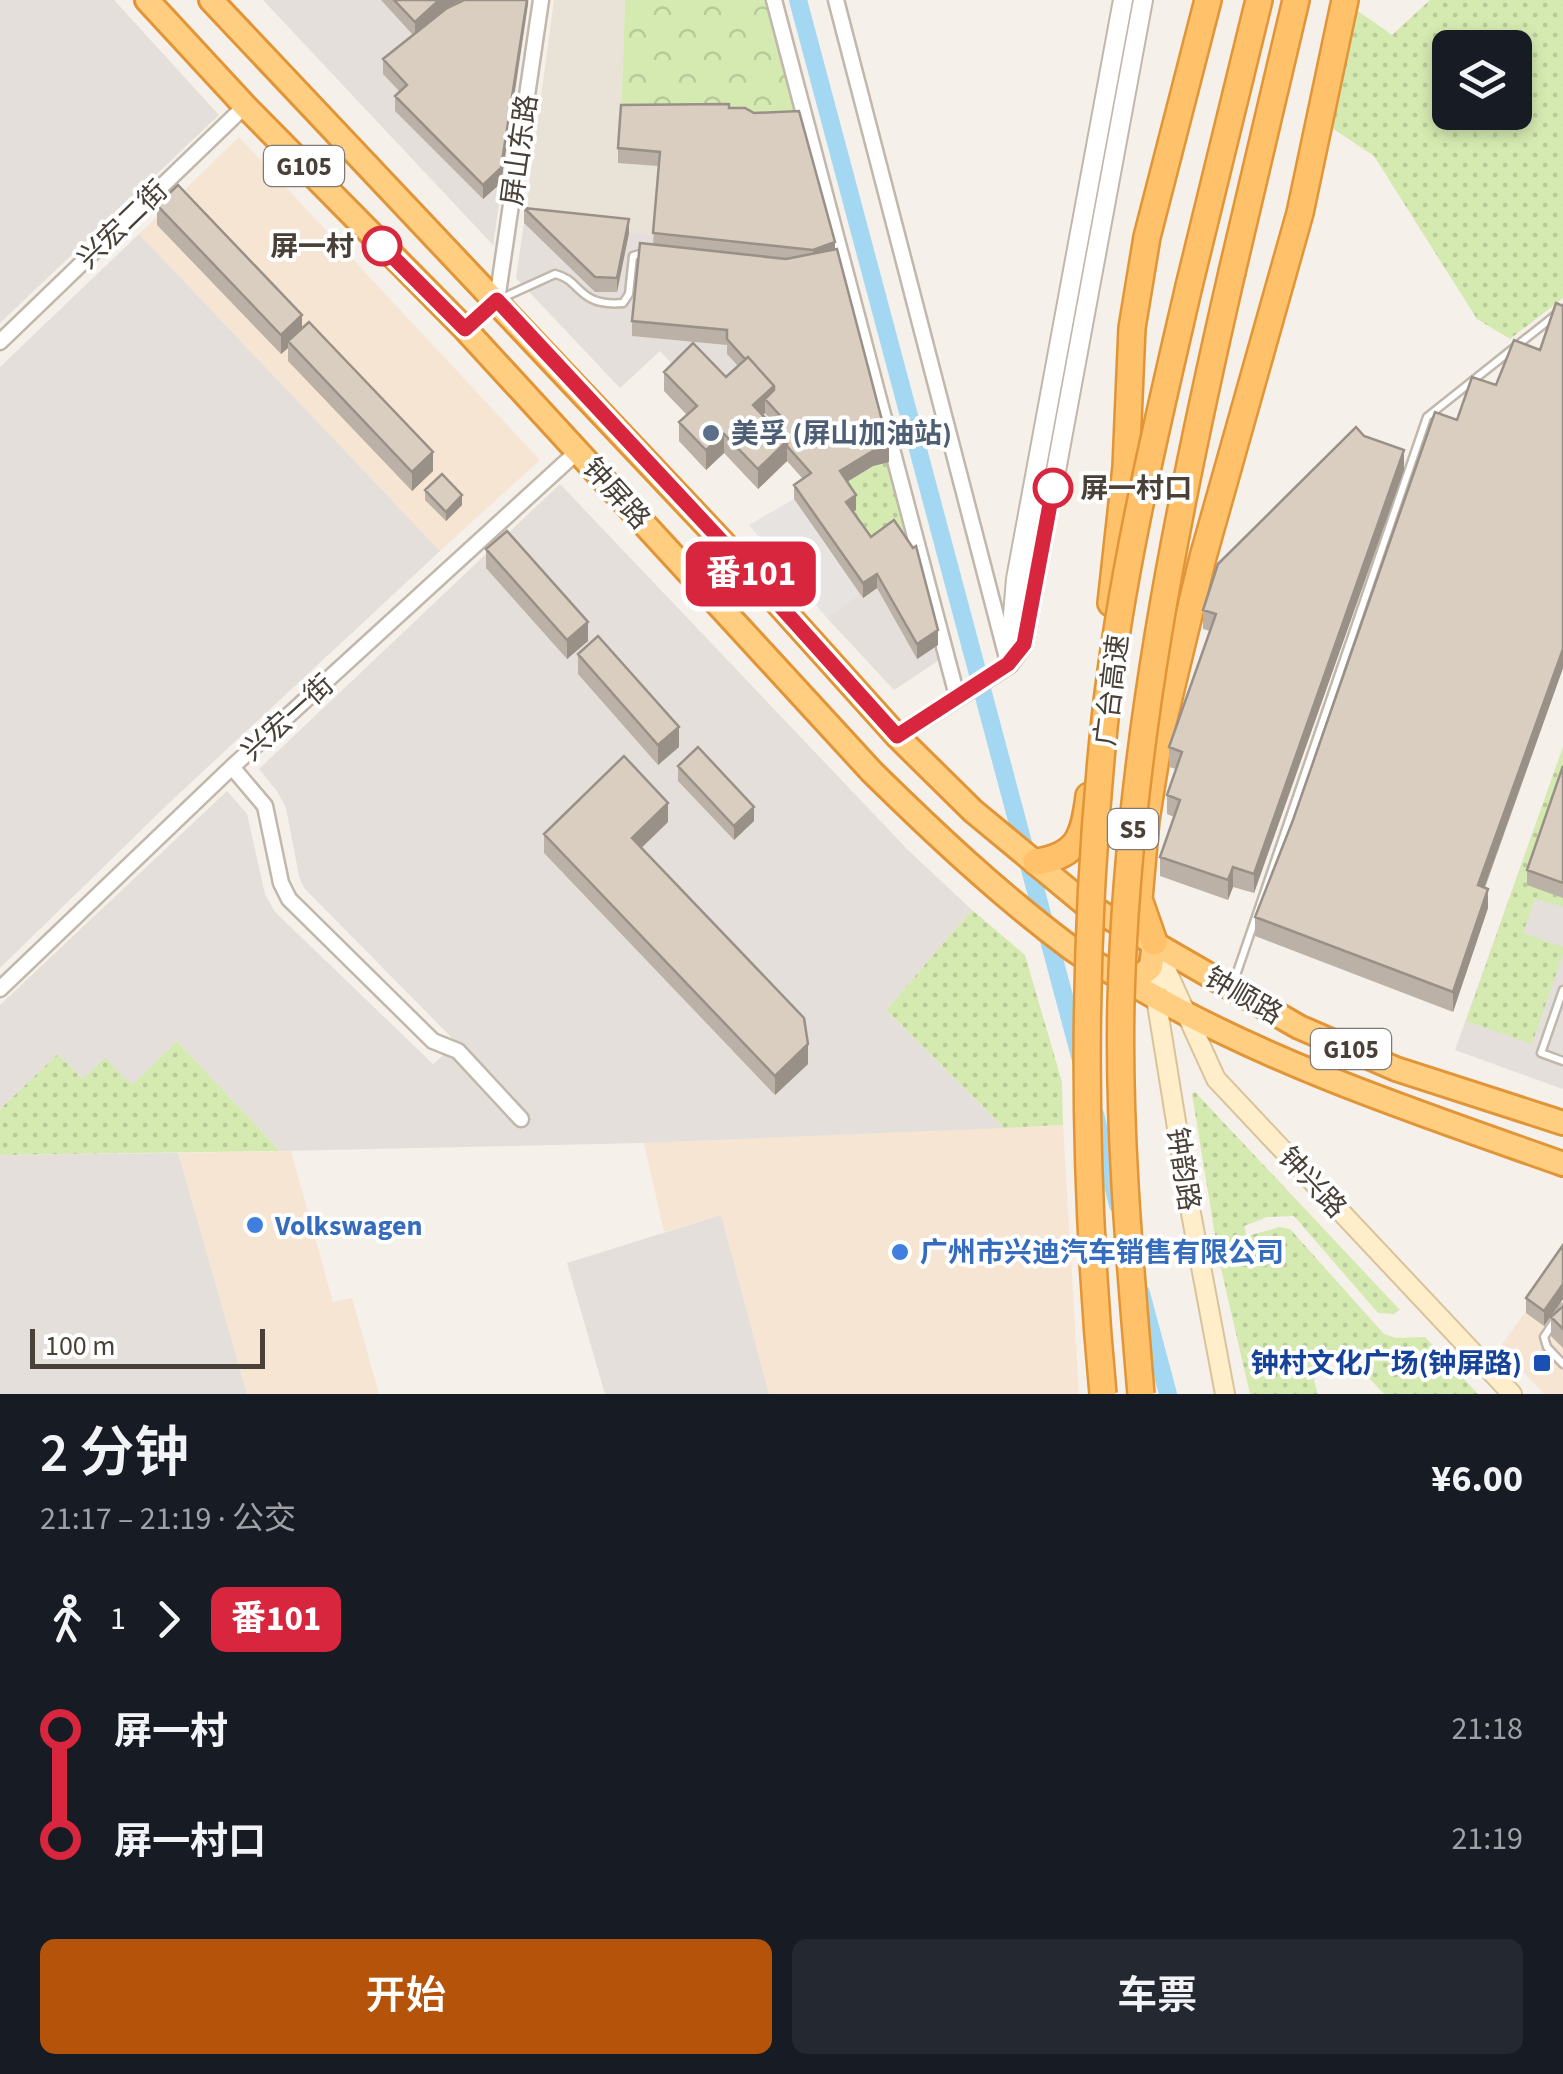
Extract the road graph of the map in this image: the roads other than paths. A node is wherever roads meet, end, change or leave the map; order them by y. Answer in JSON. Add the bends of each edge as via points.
{"nodes":[{"id":1,"x":146,"y":0,"type":"edge"},
{"id":2,"x":211,"y":0,"type":"edge"},
{"id":3,"x":541,"y":0,"type":"edge"},
{"id":4,"x":774,"y":0,"type":"edge"},
{"id":5,"x":836,"y":0,"type":"edge"},
{"id":6,"x":1123,"y":0,"type":"edge"},
{"id":7,"x":1143,"y":0,"type":"edge"},
{"id":8,"x":1208,"y":0,"type":"edge"},
{"id":9,"x":1260,"y":0,"type":"edge"},
{"id":10,"x":1296,"y":0,"type":"edge"},
{"id":11,"x":1345,"y":0,"type":"edge"},
{"id":12,"x":245,"y":106,"type":"junction"},
{"id":13,"x":664,"y":254,"type":"edge"},
{"id":14,"x":497,"y":300,"type":"junction"},
{"id":15,"x":1563,"y":309,"type":"edge"},
{"id":16,"x":465,"y":329,"type":"junction"},
{"id":17,"x":0,"y":342,"type":"edge"},
{"id":18,"x":578,"y":450,"type":"junction"},
{"id":19,"x":1008,"y":664,"type":"junction"},
{"id":20,"x":964,"y":691,"type":"junction"},
{"id":21,"x":897,"y":736,"type":"junction"},
{"id":22,"x":232,"y":767,"type":"junction"},
{"id":23,"x":1036,"y":862,"type":"junction"},
{"id":24,"x":1154,"y":942,"type":"junction"},
{"id":25,"x":1125,"y":980,"type":"junction"},
{"id":26,"x":0,"y":989,"type":"edge"},
{"id":27,"x":1231,"y":990,"type":"junction"},
{"id":28,"x":1563,"y":990,"type":"edge"},
{"id":29,"x":1156,"y":998,"type":"junction"},
{"id":30,"x":1188,"y":1015,"type":"junction"},
{"id":31,"x":1563,"y":1060,"type":"edge"},
{"id":32,"x":521,"y":1119,"type":"dead end"},
{"id":33,"x":1563,"y":1123,"type":"edge"},
{"id":34,"x":1563,"y":1164,"type":"edge"},
{"id":35,"x":1563,"y":1308,"type":"edge"},
{"id":36,"x":1563,"y":1364,"type":"edge"},
{"id":37,"x":1103,"y":1394,"type":"edge"},
{"id":38,"x":1141,"y":1394,"type":"edge"},
{"id":39,"x":1225,"y":1394,"type":"edge"},
{"id":40,"x":1512,"y":1394,"type":"edge"}],
"edges":[{"from":1,"to":12,"type":"highway","name":"钟屏路","number":"G105"},
{"from":2,"to":14,"type":"highway","name":"钟屏路","number":"G105"},
{"from":3,"to":14,"type":"street","name":"屏山东路"},
{"from":4,"to":20,"type":"street"},
{"from":5,"to":19,"type":"street"},
{"from":6,"to":19,"type":"street","via":[[1016,578]]},
{"from":7,"to":19,"type":"street","via":[[1024,644]]},
{"from":8,"to":23,"type":"highway","via":[[1147,236],[1132,328],[1126,467],[1086,816],[1076,845],[1054,860]]},
{"from":9,"to":37,"type":"highway","name":"广台高速","number":"S5","bridge":true,"via":[[1150,456],[1106,716],[1087,986],[1088,1222]]},
{"from":10,"to":38,"type":"highway","name":"广台高速","number":"S5","bridge":true,"via":[[1185,477],[1131,842],[1121,1071]]},
{"from":11,"to":24,"type":"highway","via":[[1300,213],[1159,739],[1139,899]]},
{"from":12,"to":16,"type":"highway","name":"钟屏路","number":"G105"},
{"from":12,"to":17,"type":"street","name":"兴宏二街"},
{"from":13,"to":14,"type":"lane","via":[[633,256],[623,303],[592,301],[555,274]]},
{"from":14,"to":16,"type":"street"},
{"from":14,"to":21,"type":"highway","name":"钟屏路","number":"G105"},
{"from":15,"to":27,"type":"lane","via":[[1427,417]]},
{"from":16,"to":18,"type":"highway","name":"钟屏路","number":"G105"},
{"from":18,"to":22,"type":"street","name":"兴宏一街"},
{"from":18,"to":25,"type":"highway","name":"钟屏路","number":"G105","via":[[943,842],[1074,950]]},
{"from":19,"to":20,"type":"street"},
{"from":20,"to":21,"type":"street"},
{"from":21,"to":23,"type":"highway","name":"钟屏路","number":"G105"},
{"from":22,"to":26,"type":"street","name":"兴宏一街"},
{"from":22,"to":32,"type":"street","via":[[266,806],[289,899],[433,1042],[458,1051]]},
{"from":23,"to":24,"type":"highway","name":"钟屏路","number":"G105","via":[[1084,902]]},
{"from":24,"to":25,"type":"highway","via":[[1151,967]]},
{"from":24,"to":27,"type":"highway","name":"钟顺路","number":"G105"},
{"from":24,"to":29,"type":"main road","name":"钟韵路"},
{"from":24,"to":30,"type":"main road","name":"钟兴路"},
{"from":25,"to":29,"type":"highway","name":"钟屏路","number":"G105"},
{"from":27,"to":33,"type":"highway","name":"钟顺路","number":"G105","via":[[1396,1069]]},
{"from":28,"to":31,"type":"lane","via":[[1541,1053]]},
{"from":29,"to":30,"type":"highway","name":"钟顺路","number":"G105"},
{"from":29,"to":39,"type":"main road","name":"钟韵路"},
{"from":30,"to":34,"type":"highway","name":"钟顺路","number":"G105","via":[[1385,1101]]},
{"from":30,"to":40,"type":"main road","name":"钟兴路","via":[[1216,1079]]},
{"from":35,"to":36,"type":"lane","via":[[1544,1336]]}]}
